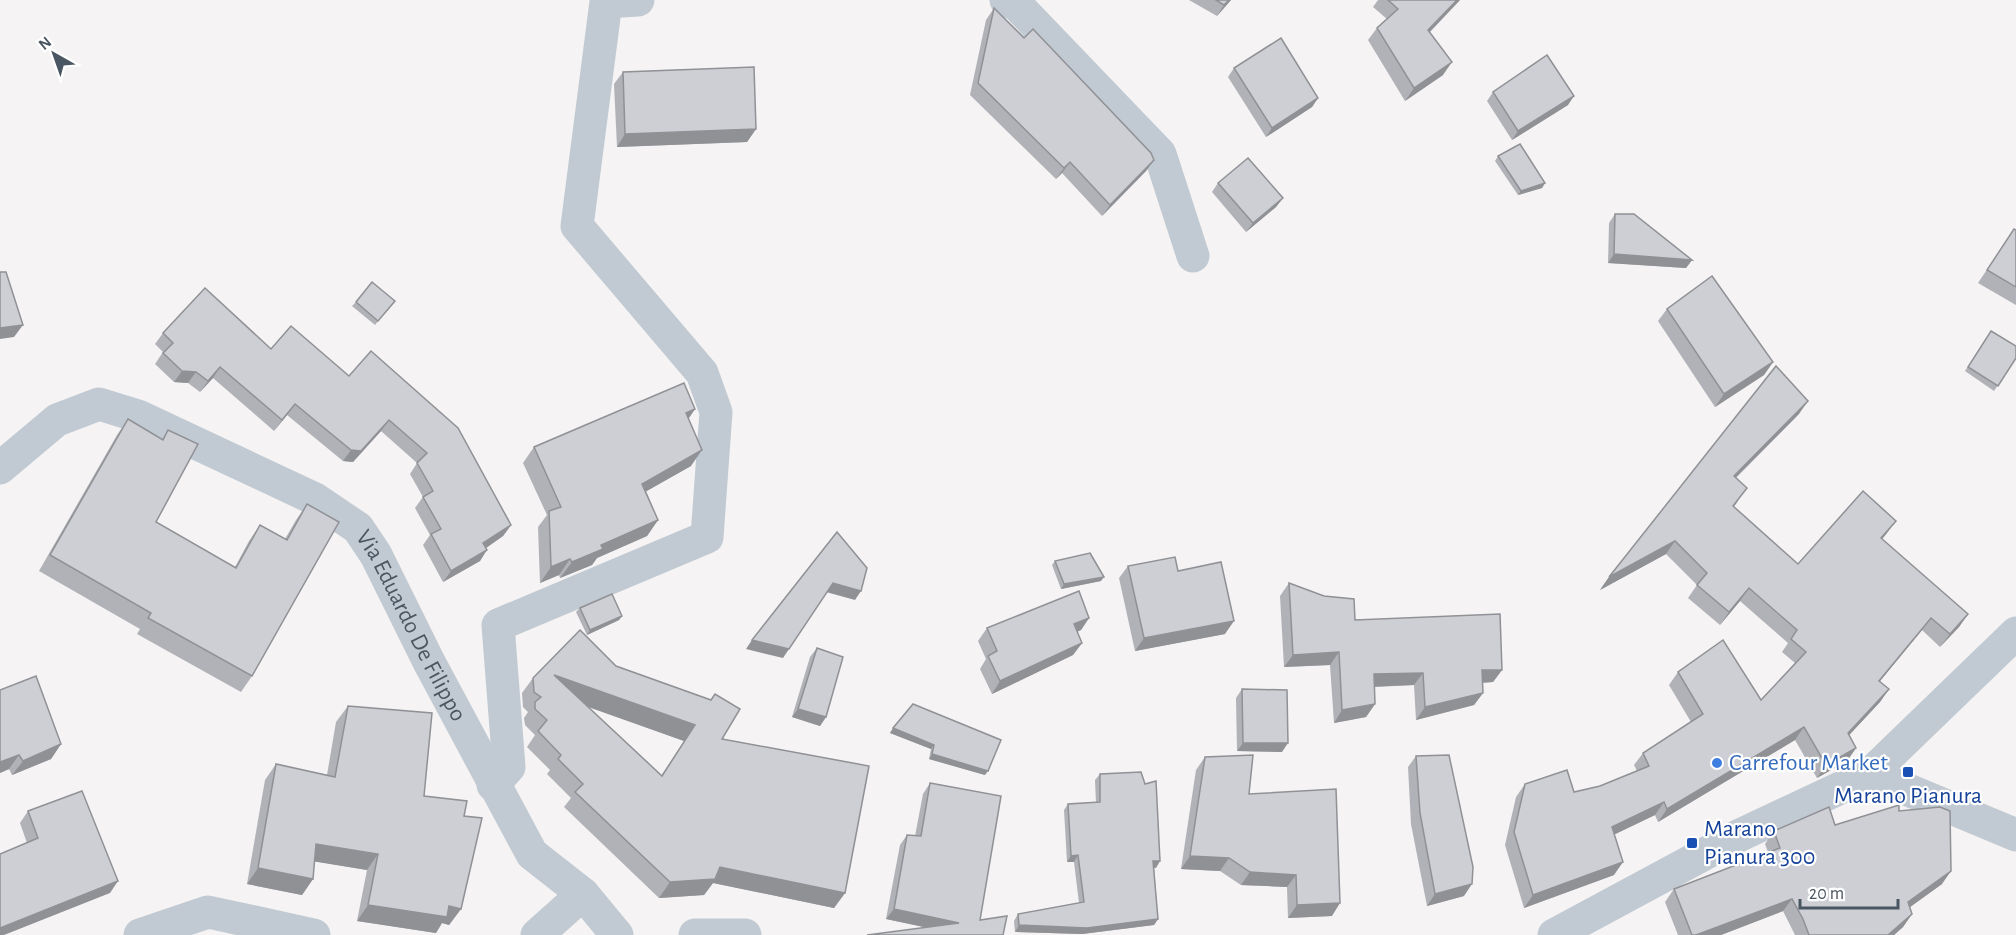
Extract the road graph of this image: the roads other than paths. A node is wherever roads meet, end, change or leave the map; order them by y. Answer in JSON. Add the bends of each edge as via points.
{"nodes":[{"id":1,"x":638,"y":0,"type":"edge"},
{"id":2,"x":1006,"y":0,"type":"edge"},
{"id":3,"x":1194,"y":256,"type":"dead end"},
{"id":4,"x":0,"y":468,"type":"edge"},
{"id":5,"x":2016,"y":633,"type":"edge"},
{"id":6,"x":1870,"y":774,"type":"junction"},
{"id":7,"x":494,"y":785,"type":"junction"},
{"id":8,"x":2016,"y":835,"type":"edge"},
{"id":9,"x":583,"y":894,"type":"junction"},
{"id":10,"x":140,"y":935,"type":"edge"},
{"id":11,"x":314,"y":935,"type":"edge"},
{"id":12,"x":537,"y":935,"type":"edge"},
{"id":13,"x":617,"y":935,"type":"edge"},
{"id":14,"x":695,"y":935,"type":"edge"},
{"id":15,"x":745,"y":935,"type":"edge"},
{"id":16,"x":1554,"y":935,"type":"edge"}],
"edges":[{"from":1,"to":7,"type":"street","via":[[606,2],[577,226],[702,373],[716,412],[707,537],[498,625],[509,766]]},
{"from":2,"to":3,"type":"street","via":[[1017,5],[1160,154]]},
{"from":4,"to":7,"type":"street","name":"Via Eduardo De Filippo","via":[[57,420],[99,404],[138,416],[315,499],[358,528],[376,555]]},
{"from":5,"to":6,"type":"street"},
{"from":6,"to":8,"type":"street"},
{"from":6,"to":16,"type":"street","via":[[1736,837]]},
{"from":7,"to":9,"type":"street","name":"Via Eduardo De Filippo","via":[[532,854]]},
{"from":9,"to":12,"type":"street"},
{"from":9,"to":13,"type":"street","name":"Via Eduardo De Filippo"},
{"from":10,"to":11,"type":"street","via":[[208,912]]},
{"from":14,"to":15,"type":"street"}]}
